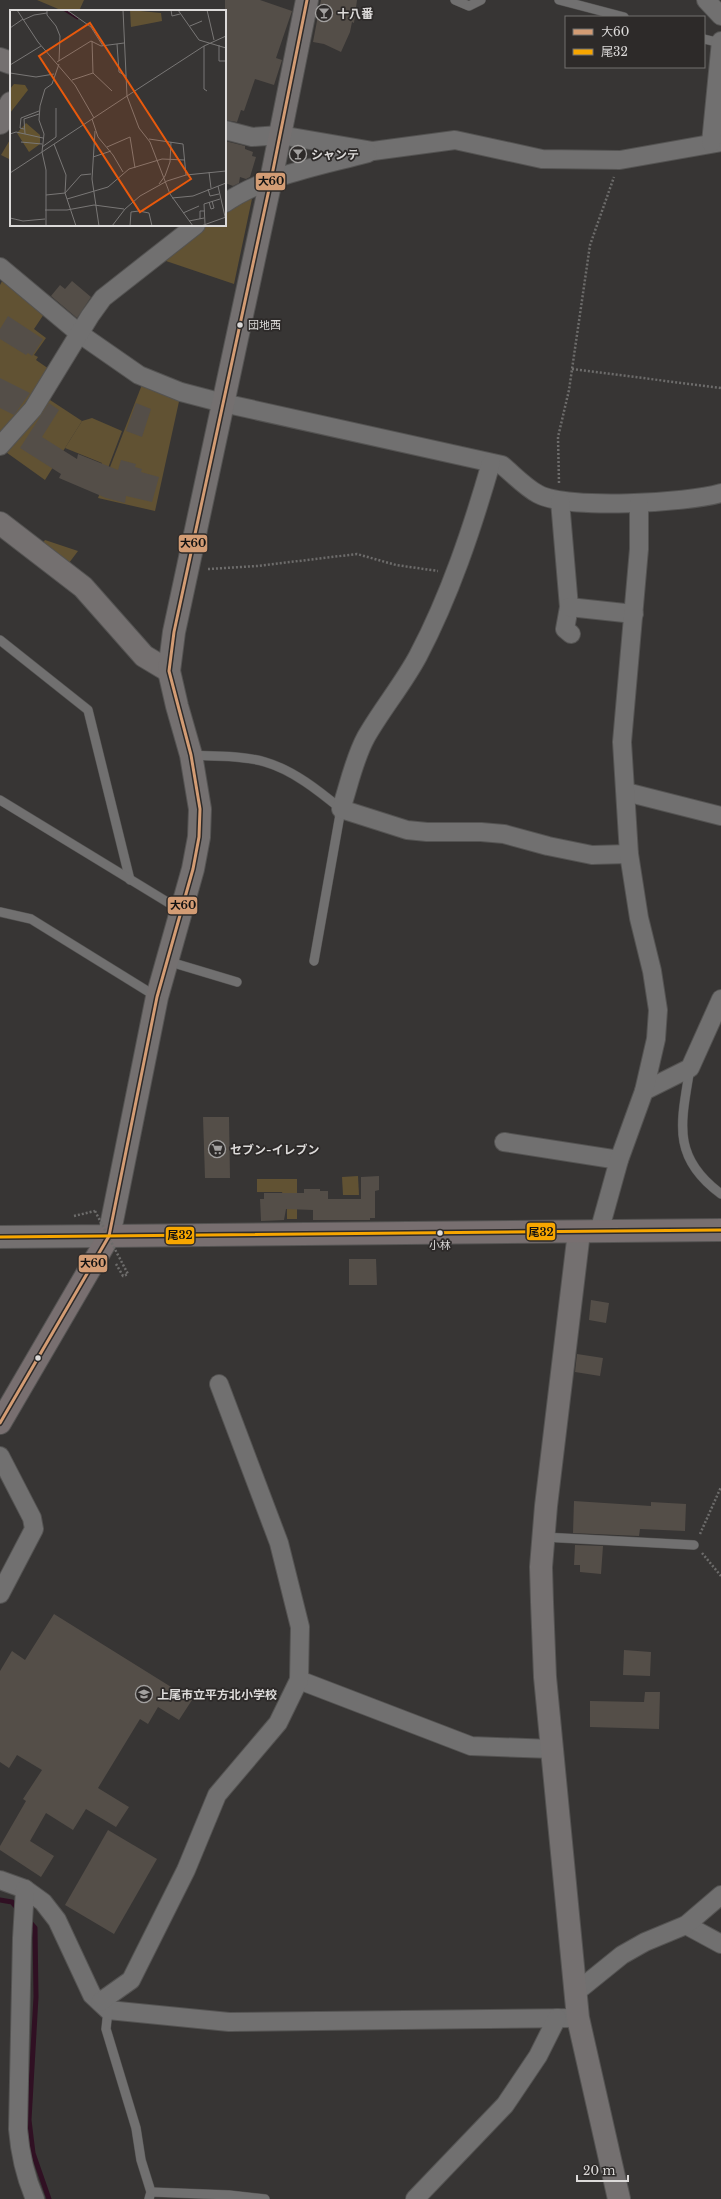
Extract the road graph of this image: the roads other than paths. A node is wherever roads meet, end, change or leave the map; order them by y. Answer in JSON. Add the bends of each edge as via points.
{"nodes":[{"id":1,"x":307,"y":0,"type":"edge"},
{"id":2,"x":455,"y":0,"type":"edge"},
{"id":3,"x":481,"y":0,"type":"edge"},
{"id":4,"x":559,"y":0,"type":"edge"},
{"id":5,"x":706,"y":0,"type":"edge"},
{"id":6,"x":620,"y":16,"type":"edge"},
{"id":7,"x":721,"y":16,"type":"edge"},
{"id":8,"x":715,"y":41,"type":"edge"},
{"id":9,"x":0,"y":59,"type":"edge"},
{"id":10,"x":10,"y":63,"type":"edge"},
{"id":11,"x":10,"y":105,"type":"edge"},
{"id":12,"x":0,"y":123,"type":"edge"},
{"id":13,"x":226,"y":130,"type":"edge"},
{"id":14,"x":280,"y":135,"type":"junction"},
{"id":15,"x":716,"y":142,"type":"edge"},
{"id":16,"x":373,"y":151,"type":"junction"},
{"id":17,"x":271,"y":180,"type":"junction"},
{"id":18,"x":226,"y":203,"type":"edge"},
{"id":19,"x":195,"y":226,"type":"edge"},
{"id":20,"x":0,"y":267,"type":"edge"},
{"id":21,"x":80,"y":334,"type":"junction"},
{"id":22,"x":223,"y":403,"type":"junction"},
{"id":23,"x":0,"y":446,"type":"edge"},
{"id":24,"x":491,"y":463,"type":"junction"},
{"id":25,"x":721,"y":493,"type":"edge"},
{"id":26,"x":560,"y":501,"type":"junction"},
{"id":27,"x":640,"y":503,"type":"junction"},
{"id":28,"x":0,"y":523,"type":"edge"},
{"id":29,"x":569,"y":607,"type":"junction"},
{"id":30,"x":634,"y":614,"type":"junction"},
{"id":31,"x":571,"y":634,"type":"dead end"},
{"id":32,"x":0,"y":640,"type":"edge"},
{"id":33,"x":169,"y":671,"type":"junction"},
{"id":34,"x":191,"y":755,"type":"junction"},
{"id":35,"x":626,"y":792,"type":"junction"},
{"id":36,"x":0,"y":800,"type":"edge"},
{"id":37,"x":341,"y":809,"type":"junction"},
{"id":38,"x":721,"y":816,"type":"edge"},
{"id":39,"x":629,"y":854,"type":"junction"},
{"id":40,"x":130,"y":880,"type":"junction"},
{"id":41,"x":182,"y":911,"type":"junction"},
{"id":42,"x":0,"y":912,"type":"edge"},
{"id":43,"x":167,"y":961,"type":"junction"},
{"id":44,"x":314,"y":961,"type":"dead end"},
{"id":45,"x":237,"y":982,"type":"dead end"},
{"id":46,"x":157,"y":997,"type":"junction"},
{"id":47,"x":721,"y":999,"type":"edge"},
{"id":48,"x":690,"y":1068,"type":"junction"},
{"id":49,"x":644,"y":1091,"type":"junction"},
{"id":50,"x":504,"y":1142,"type":"dead end"},
{"id":51,"x":619,"y":1160,"type":"junction"},
{"id":52,"x":721,"y":1194,"type":"edge"},
{"id":53,"x":721,"y":1230,"type":"edge"},
{"id":54,"x":589,"y":1232,"type":"junction"},
{"id":55,"x":110,"y":1236,"type":"junction"},
{"id":56,"x":0,"y":1237,"type":"edge"},
{"id":57,"x":219,"y":1384,"type":"dead end"},
{"id":58,"x":0,"y":1423,"type":"edge"},
{"id":59,"x":0,"y":1456,"type":"edge"},
{"id":60,"x":543,"y":1537,"type":"junction"},
{"id":61,"x":694,"y":1545,"type":"road end"},
{"id":62,"x":0,"y":1594,"type":"edge"},
{"id":63,"x":299,"y":1680,"type":"junction"},
{"id":64,"x":552,"y":1749,"type":"junction"},
{"id":65,"x":0,"y":1880,"type":"edge"},
{"id":66,"x":25,"y":1889,"type":"junction"},
{"id":67,"x":721,"y":1895,"type":"edge"},
{"id":68,"x":686,"y":1925,"type":"junction"},
{"id":69,"x":721,"y":1944,"type":"edge"},
{"id":70,"x":575,"y":1993,"type":"junction"},
{"id":71,"x":104,"y":2006,"type":"junction"},
{"id":72,"x":567,"y":2018,"type":"junction"},
{"id":73,"x":150,"y":2196,"type":"edge"},
{"id":74,"x":35,"y":2199,"type":"edge"},
{"id":75,"x":265,"y":2199,"type":"edge"},
{"id":76,"x":415,"y":2199,"type":"edge"},
{"id":77,"x":619,"y":2199,"type":"edge"}],
"edges":[{"from":1,"to":14,"type":"street"},
{"from":2,"to":3,"type":"lane","via":[[469,6]]},
{"from":4,"to":6,"type":"lane"},
{"from":5,"to":7,"type":"street"},
{"from":8,"to":15,"type":"street"},
{"from":9,"to":10,"type":"street"},
{"from":11,"to":12,"type":"street"},
{"from":13,"to":14,"type":"street","via":[[252,137]]},
{"from":14,"to":16,"type":"street"},
{"from":14,"to":17,"type":"street"},
{"from":15,"to":16,"type":"street","via":[[620,160],[542,159],[455,140]]},
{"from":16,"to":17,"type":"street"},
{"from":17,"to":18,"type":"street","via":[[241,192]]},
{"from":17,"to":22,"type":"street"},
{"from":19,"to":21,"type":"street","via":[[103,298]]},
{"from":20,"to":21,"type":"street"},
{"from":21,"to":22,"type":"street","via":[[139,375],[181,392]]},
{"from":21,"to":23,"type":"street","via":[[33,409]]},
{"from":22,"to":24,"type":"street"},
{"from":22,"to":33,"type":"street","via":[[186,568]]},
{"from":24,"to":26,"type":"street","via":[[502,466],[538,494]]},
{"from":24,"to":37,"type":"street","via":[[454,573],[417,657],[366,738]]},
{"from":25,"to":27,"type":"street"},
{"from":26,"to":27,"type":"street"},
{"from":26,"to":29,"type":"street"},
{"from":27,"to":30,"type":"street"},
{"from":28,"to":33,"type":"street","via":[[83,587],[144,656]]},
{"from":29,"to":30,"type":"street"},
{"from":29,"to":31,"type":"street","via":[[565,630]]},
{"from":30,"to":35,"type":"street","via":[[622,742]]},
{"from":32,"to":40,"type":"lane","via":[[88,710]]},
{"from":33,"to":34,"type":"street"},
{"from":34,"to":37,"type":"lane","via":[[247,758],[265,762],[302,780]]},
{"from":34,"to":41,"type":"street","via":[[200,808],[199,837]]},
{"from":35,"to":38,"type":"street"},
{"from":35,"to":39,"type":"street"},
{"from":36,"to":40,"type":"lane"},
{"from":37,"to":39,"type":"street","via":[[407,830],[488,832],[592,855]]},
{"from":37,"to":44,"type":"lane"},
{"from":39,"to":49,"type":"street","via":[[658,1010],[656,1039]]},
{"from":40,"to":41,"type":"lane"},
{"from":41,"to":43,"type":"street"},
{"from":42,"to":46,"type":"lane","via":[[31,919]]},
{"from":43,"to":45,"type":"lane"},
{"from":43,"to":46,"type":"street"},
{"from":46,"to":55,"type":"street"},
{"from":47,"to":48,"type":"street"},
{"from":48,"to":49,"type":"street"},
{"from":48,"to":52,"type":"lane","via":[[684,1103],[682,1140],[693,1168]]},
{"from":49,"to":51,"type":"street"},
{"from":50,"to":51,"type":"street"},
{"from":51,"to":54,"type":"street"},
{"from":53,"to":54,"type":"main road"},
{"from":54,"to":55,"type":"main road"},
{"from":54,"to":60,"type":"street"},
{"from":55,"to":56,"type":"street"},
{"from":55,"to":58,"type":"main road"},
{"from":57,"to":63,"type":"street","via":[[279,1543],[300,1627]]},
{"from":59,"to":62,"type":"street","via":[[32,1518],[34,1529]]},
{"from":60,"to":61,"type":"lane"},
{"from":60,"to":64,"type":"street","via":[[542,1617]]},
{"from":63,"to":64,"type":"street","via":[[472,1746]]},
{"from":63,"to":71,"type":"street","via":[[278,1723],[217,1795],[186,1870],[131,1980]]},
{"from":64,"to":70,"type":"street"},
{"from":65,"to":66,"type":"street"},
{"from":66,"to":71,"type":"street","via":[[43,1902],[57,1920],[92,1995]]},
{"from":66,"to":74,"type":"street","via":[[18,2129],[26,2179]]},
{"from":67,"to":68,"type":"street"},
{"from":68,"to":69,"type":"street"},
{"from":68,"to":70,"type":"street","via":[[622,1955]]},
{"from":70,"to":72,"type":"street"},
{"from":71,"to":72,"type":"street","via":[[229,2022]]},
{"from":71,"to":73,"type":"lane","via":[[106,2029],[136,2128]]},
{"from":72,"to":76,"type":"street","via":[[505,2106]]},
{"from":72,"to":77,"type":"street"},
{"from":73,"to":75,"type":"lane","via":[[229,2195]]}]}
